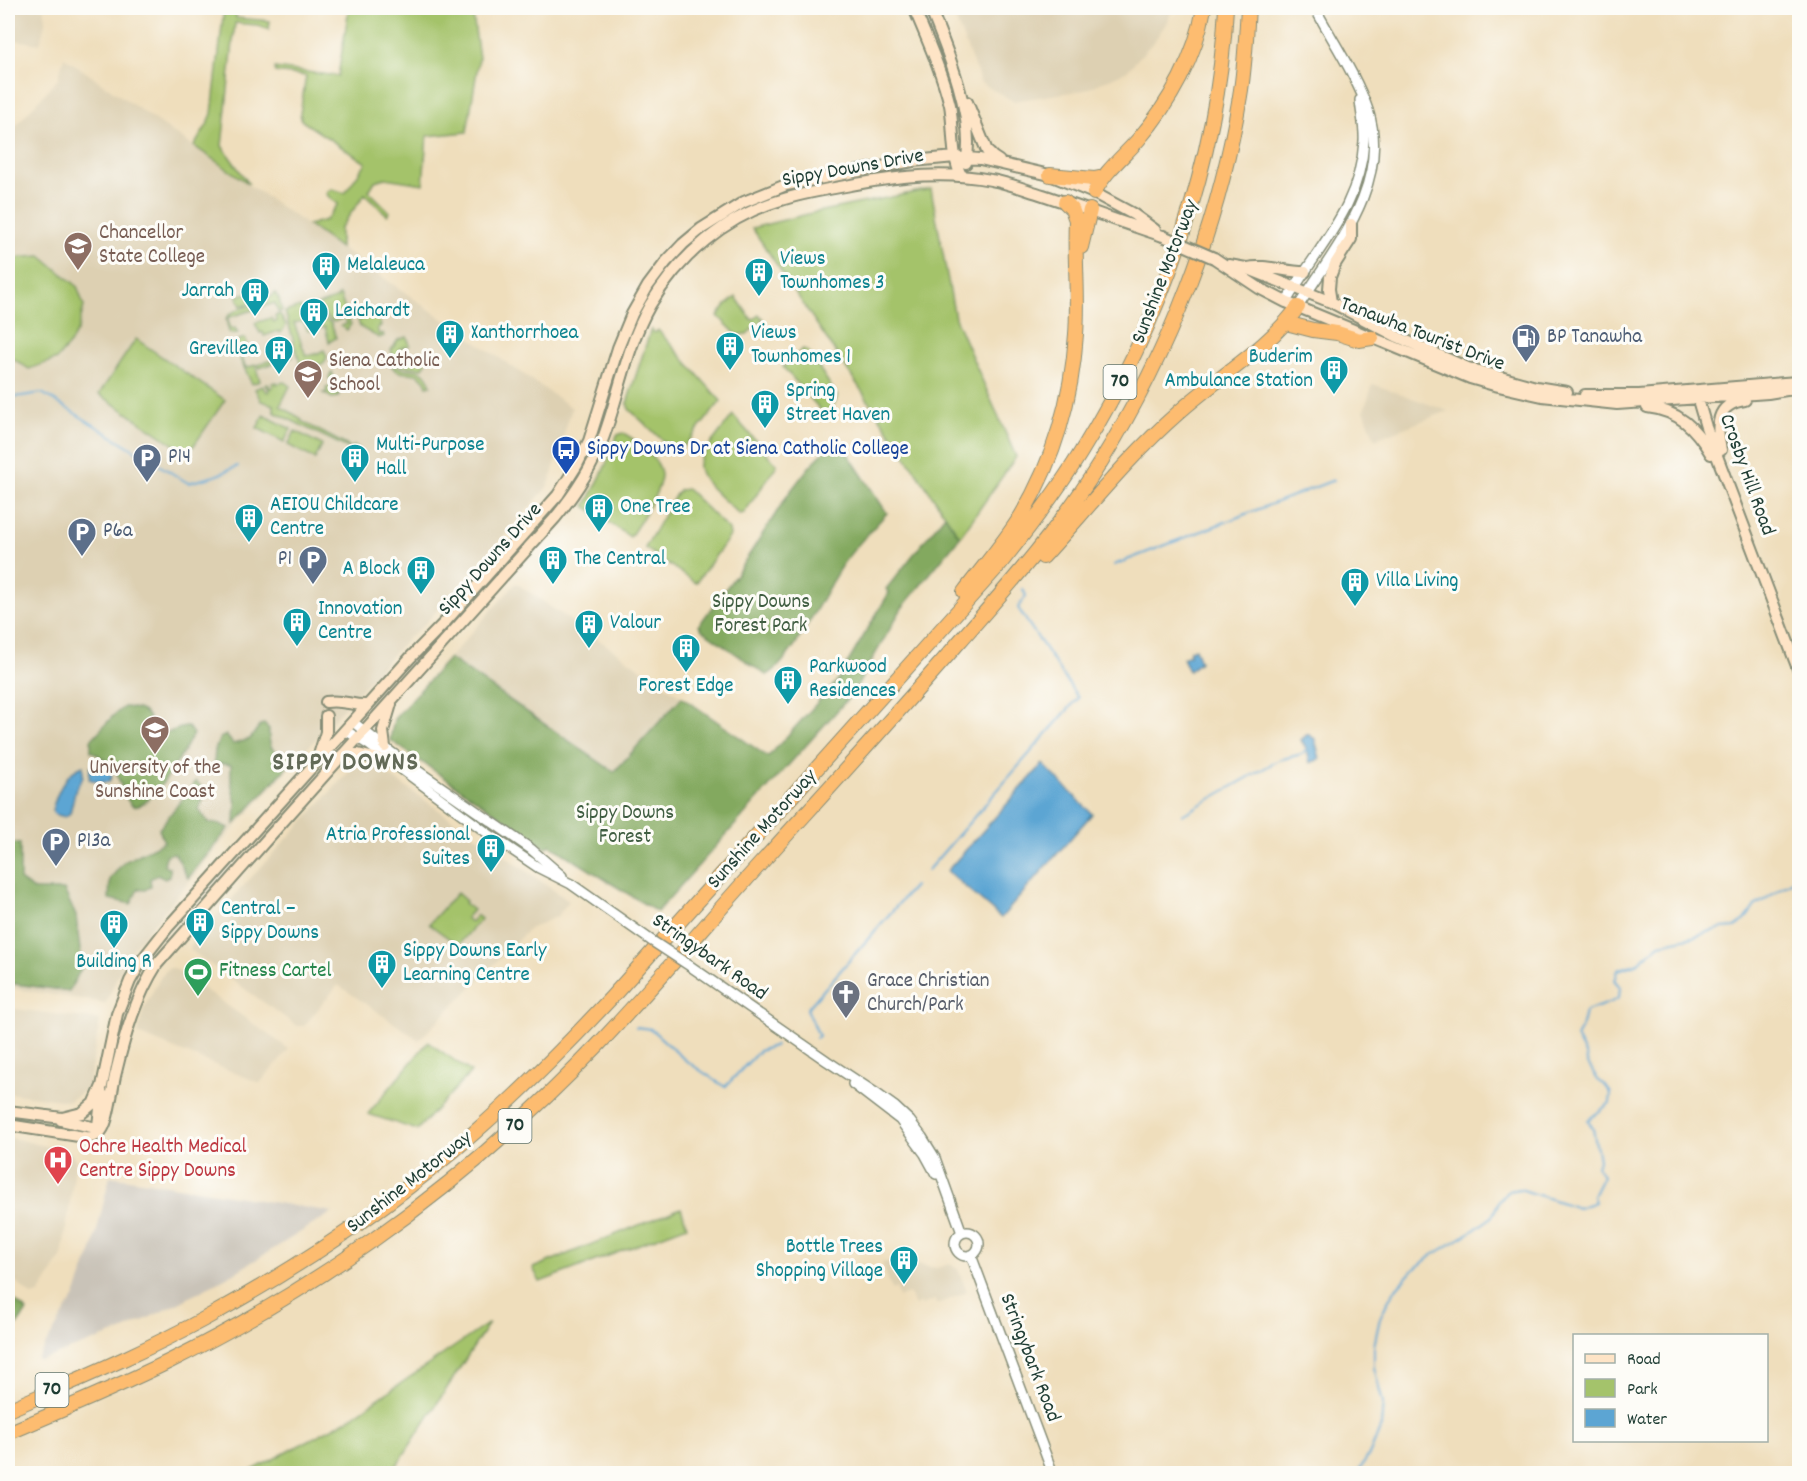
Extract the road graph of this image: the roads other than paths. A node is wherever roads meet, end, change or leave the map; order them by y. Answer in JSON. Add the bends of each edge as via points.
{"nodes":[{"id":1,"x":914,"y":8,"type":"edge"},
{"id":2,"x":930,"y":8,"type":"edge"},
{"id":3,"x":1204,"y":8,"type":"edge"},
{"id":4,"x":1226,"y":8,"type":"edge"},
{"id":5,"x":1248,"y":8,"type":"edge"},
{"id":6,"x":1256,"y":8,"type":"edge"},
{"id":7,"x":1315,"y":8,"type":"edge"},
{"id":8,"x":946,"y":48,"type":"junction"},
{"id":9,"x":932,"y":54,"type":"junction"},
{"id":10,"x":1244,"y":57,"type":"junction"},
{"id":11,"x":956,"y":74,"type":"junction"},
{"id":12,"x":1358,"y":88,"type":"junction"},
{"id":13,"x":955,"y":158,"type":"junction"},
{"id":14,"x":967,"y":158,"type":"junction"},
{"id":15,"x":1006,"y":164,"type":"junction"},
{"id":16,"x":961,"y":175,"type":"junction"},
{"id":17,"x":1050,"y":175,"type":"junction"},
{"id":18,"x":1104,"y":177,"type":"junction"},
{"id":19,"x":1094,"y":193,"type":"junction"},
{"id":20,"x":1065,"y":202,"type":"junction"},
{"id":21,"x":729,"y":210,"type":"junction"},
{"id":22,"x":1090,"y":210,"type":"junction"},
{"id":23,"x":735,"y":220,"type":"junction"},
{"id":24,"x":1351,"y":224,"type":"junction"},
{"id":25,"x":1163,"y":236,"type":"junction"},
{"id":26,"x":1218,"y":261,"type":"junction"},
{"id":27,"x":1076,"y":266,"type":"junction"},
{"id":28,"x":1246,"y":268,"type":"junction"},
{"id":29,"x":1305,"y":272,"type":"junction"},
{"id":30,"x":1294,"y":289,"type":"junction"},
{"id":31,"x":1306,"y":293,"type":"junction"},
{"id":32,"x":1330,"y":302,"type":"junction"},
{"id":33,"x":1292,"y":305,"type":"junction"},
{"id":34,"x":1286,"y":323,"type":"junction"},
{"id":35,"x":1372,"y":338,"type":"junction"},
{"id":36,"x":1800,"y":381,"type":"edge"},
{"id":37,"x":1794,"y":389,"type":"edge"},
{"id":38,"x":1696,"y":394,"type":"junction"},
{"id":39,"x":1617,"y":404,"type":"junction"},
{"id":40,"x":1727,"y":479,"type":"junction"},
{"id":41,"x":936,"y":668,"type":"junction"},
{"id":42,"x":1800,"y":675,"type":"edge"},
{"id":43,"x":885,"y":693,"type":"junction"},
{"id":44,"x":392,"y":701,"type":"junction"},
{"id":45,"x":326,"y":702,"type":"dead end"},
{"id":46,"x":368,"y":705,"type":"junction"},
{"id":47,"x":326,"y":716,"type":"dead end"},
{"id":48,"x":349,"y":726,"type":"junction"},
{"id":49,"x":361,"y":734,"type":"junction"},
{"id":50,"x":385,"y":747,"type":"junction"},
{"id":51,"x":343,"y":754,"type":"junction"},
{"id":52,"x":317,"y":761,"type":"junction"},
{"id":53,"x":391,"y":762,"type":"junction"},
{"id":54,"x":570,"y":884,"type":"junction"},
{"id":55,"x":102,"y":1086,"type":"junction"},
{"id":56,"x":8,"y":1111,"type":"edge"},
{"id":57,"x":54,"y":1118,"type":"junction"},
{"id":58,"x":8,"y":1125,"type":"edge"},
{"id":59,"x":98,"y":1134,"type":"junction"},
{"id":60,"x":962,"y":1233,"type":"junction"},
{"id":61,"x":971,"y":1255,"type":"junction"},
{"id":62,"x":97,"y":1371,"type":"junction"},
{"id":63,"x":8,"y":1402,"type":"edge"},
{"id":64,"x":8,"y":1410,"type":"edge"},
{"id":65,"x":40,"y":1419,"type":"junction"},
{"id":66,"x":8,"y":1433,"type":"edge"},
{"id":67,"x":8,"y":1442,"type":"edge"},
{"id":68,"x":1053,"y":1473,"type":"edge"}],
"edges":[{"from":1,"to":9,"type":"main road"},
{"from":2,"to":8,"type":"main road"},
{"from":3,"to":18,"type":"highway","via":[[1188,62],[1172,93],[1140,138]]},
{"from":4,"to":43,"type":"highway","name":"Sunshine Motorway","number":"70","via":[[1220,69],[1203,162],[1169,270],[1128,368],[1081,453],[1031,525]]},
{"from":5,"to":10,"type":"highway","name":"Sunshine Motorway","number":"70"},
{"from":6,"to":10,"type":"highway"},
{"from":7,"to":12,"type":"street"},
{"from":8,"to":9,"type":"main road"},
{"from":8,"to":11,"type":"main road"},
{"from":9,"to":13,"type":"main road","via":[[950,104]]},
{"from":10,"to":41,"type":"highway","name":"Sunshine Motorway","number":"70","via":[[1232,134],[1204,239],[1167,337],[1125,422],[1051,534]]},
{"from":11,"to":14,"type":"main road","via":[[967,132]]},
{"from":11,"to":15,"type":"main road","via":[[987,151]]},
{"from":12,"to":24,"type":"street","via":[[1368,109],[1373,147],[1365,191]]},
{"from":12,"to":29,"type":"street","via":[[1364,139],[1359,177],[1346,209]]},
{"from":13,"to":14,"type":"main road","name":"Sippy Downs Drive"},
{"from":13,"to":16,"type":"main road"},
{"from":13,"to":21,"type":"main road","name":"Sippy Downs Drive","via":[[913,161],[786,185]]},
{"from":14,"to":15,"type":"main road","name":"Sippy Downs Drive"},
{"from":14,"to":16,"type":"main road"},
{"from":15,"to":17,"type":"main road","name":"Sippy Downs Drive"},
{"from":16,"to":20,"type":"main road","name":"Sippy Downs Drive","via":[[1000,181]]},
{"from":16,"to":23,"type":"main road","name":"Sippy Downs Drive","via":[[900,177],[820,190],[765,205]]},
{"from":17,"to":18,"type":"highway"},
{"from":17,"to":19,"type":"main road","name":"Sippy Downs Drive"},
{"from":18,"to":19,"type":"highway"},
{"from":19,"to":22,"type":"main road"},
{"from":19,"to":25,"type":"main road","name":"Tanawha Tourist Drive"},
{"from":20,"to":22,"type":"main road","name":"Sippy Downs Drive"},
{"from":20,"to":27,"type":"highway","via":[[1075,216]]},
{"from":21,"to":23,"type":"main road"},
{"from":21,"to":46,"type":"main road","name":"Sippy Downs Drive","via":[[683,244],[640,299],[625,330],[589,441],[558,495]]},
{"from":22,"to":25,"type":"main road","name":"Tanawha Tourist Drive"},
{"from":22,"to":27,"type":"highway"},
{"from":23,"to":44,"type":"main road","name":"Sippy Downs Drive","via":[[691,253],[650,306],[633,342],[603,440],[572,496]]},
{"from":24,"to":31,"type":"street"},
{"from":24,"to":32,"type":"main road","via":[[1352,239],[1330,277]]},
{"from":25,"to":26,"type":"main road","name":"Tanawha Tourist Drive","bridge":true},
{"from":26,"to":28,"type":"main road","name":"Tanawha Tourist Drive"},
{"from":26,"to":33,"type":"main road","name":"Tanawha Tourist Drive"},
{"from":27,"to":43,"type":"highway","via":[[1077,331],[1072,375],[1064,416],[1042,476],[1008,535]]},
{"from":28,"to":29,"type":"main road"},
{"from":28,"to":30,"type":"main road","name":"Tanawha Tourist Drive"},
{"from":29,"to":30,"type":"street"},
{"from":30,"to":31,"type":"main road","name":"Tanawha Tourist Drive"},
{"from":30,"to":33,"type":"street"},
{"from":31,"to":32,"type":"main road","name":"Tanawha Tourist Drive"},
{"from":31,"to":33,"type":"street"},
{"from":32,"to":38,"type":"main road","name":"Tanawha Tourist Drive","via":[[1468,368],[1536,387],[1581,394]]},
{"from":33,"to":34,"type":"highway"},
{"from":33,"to":35,"type":"main road","name":"Tanawha Tourist Drive"},
{"from":34,"to":35,"type":"highway","via":[[1359,340]]},
{"from":34,"to":41,"type":"highway","via":[[1155,434],[1021,582]]},
{"from":35,"to":39,"type":"main road","name":"Tanawha Tourist Drive","via":[[1494,385],[1542,396]]},
{"from":36,"to":38,"type":"main road","name":"Tanawha Tourist Drive"},
{"from":37,"to":38,"type":"main road","name":"Tanawha Tourist Drive"},
{"from":37,"to":40,"type":"main road","via":[[1736,401],[1726,408],[1718,433]]},
{"from":38,"to":39,"type":"main road","name":"Tanawha Tourist Drive"},
{"from":38,"to":40,"type":"main road","name":"Crosby Hill Road"},
{"from":39,"to":40,"type":"main road","via":[[1659,408],[1685,421],[1699,434]]},
{"from":40,"to":42,"type":"main road","name":"Crosby Hill Road"},
{"from":41,"to":65,"type":"highway","name":"Sunshine Motorway","number":"70","via":[[597,1046],[458,1176],[371,1242],[267,1309],[168,1362]]},
{"from":43,"to":62,"type":"highway","name":"Sunshine Motorway","number":"70","via":[[572,1041],[475,1132],[400,1193],[309,1257],[206,1318]]},
{"from":44,"to":49,"type":"main road","name":"Sippy Downs Drive"},
{"from":44,"to":50,"type":"main road","via":[[383,731]]},
{"from":45,"to":46,"type":"main road"},
{"from":46,"to":48,"type":"main road","name":"Sippy Downs Drive"},
{"from":47,"to":52,"type":"main road","via":[[326,732]]},
{"from":48,"to":49,"type":"street","name":"Stringybark Road"},
{"from":48,"to":52,"type":"main road","name":"Sippy Downs Drive"},
{"from":49,"to":50,"type":"street","name":"Stringybark Road"},
{"from":49,"to":51,"type":"main road","name":"Sippy Downs Drive"},
{"from":49,"to":53,"type":"street","name":"Stringybark Road"},
{"from":50,"to":54,"type":"street","name":"Stringybark Road","via":[[531,849]]},
{"from":51,"to":53,"type":"main road"},
{"from":51,"to":59,"type":"main road","name":"Sippy Downs Drive","via":[[180,936],[149,977],[130,1020],[106,1121]]},
{"from":52,"to":55,"type":"main road","name":"Sippy Downs Drive","via":[[142,960],[117,1014]]},
{"from":53,"to":54,"type":"street","name":"Stringybark Road","via":[[532,864]]},
{"from":54,"to":60,"type":"street","name":"Stringybark Road","bridge":true,"via":[[827,1061],[900,1120],[945,1189]]},
{"from":55,"to":57,"type":"main road","name":"Sippy Downs Drive","via":[[95,1102],[85,1111],[73,1117]]},
{"from":55,"to":59,"type":"main road"},
{"from":56,"to":57,"type":"main road","name":"Sippy Downs Drive"},
{"from":57,"to":59,"type":"main road","via":[[92,1127]]},
{"from":58,"to":59,"type":"main road","via":[[82,1137]]},
{"from":60,"to":61,"type":"street","via":[[955,1247],[963,1256]]},
{"from":60,"to":61,"type":"street","via":[[978,1239],[977,1250]]},
{"from":61,"to":68,"type":"street","name":"Stringybark Road"},
{"from":62,"to":63,"type":"highway","via":[[87,1369]]},
{"from":62,"to":64,"type":"highway","name":"Sunshine Motorway","number":"70"},
{"from":65,"to":66,"type":"highway","name":"Sunshine Motorway","number":"70"},
{"from":65,"to":67,"type":"highway","via":[[29,1431]]}]}
